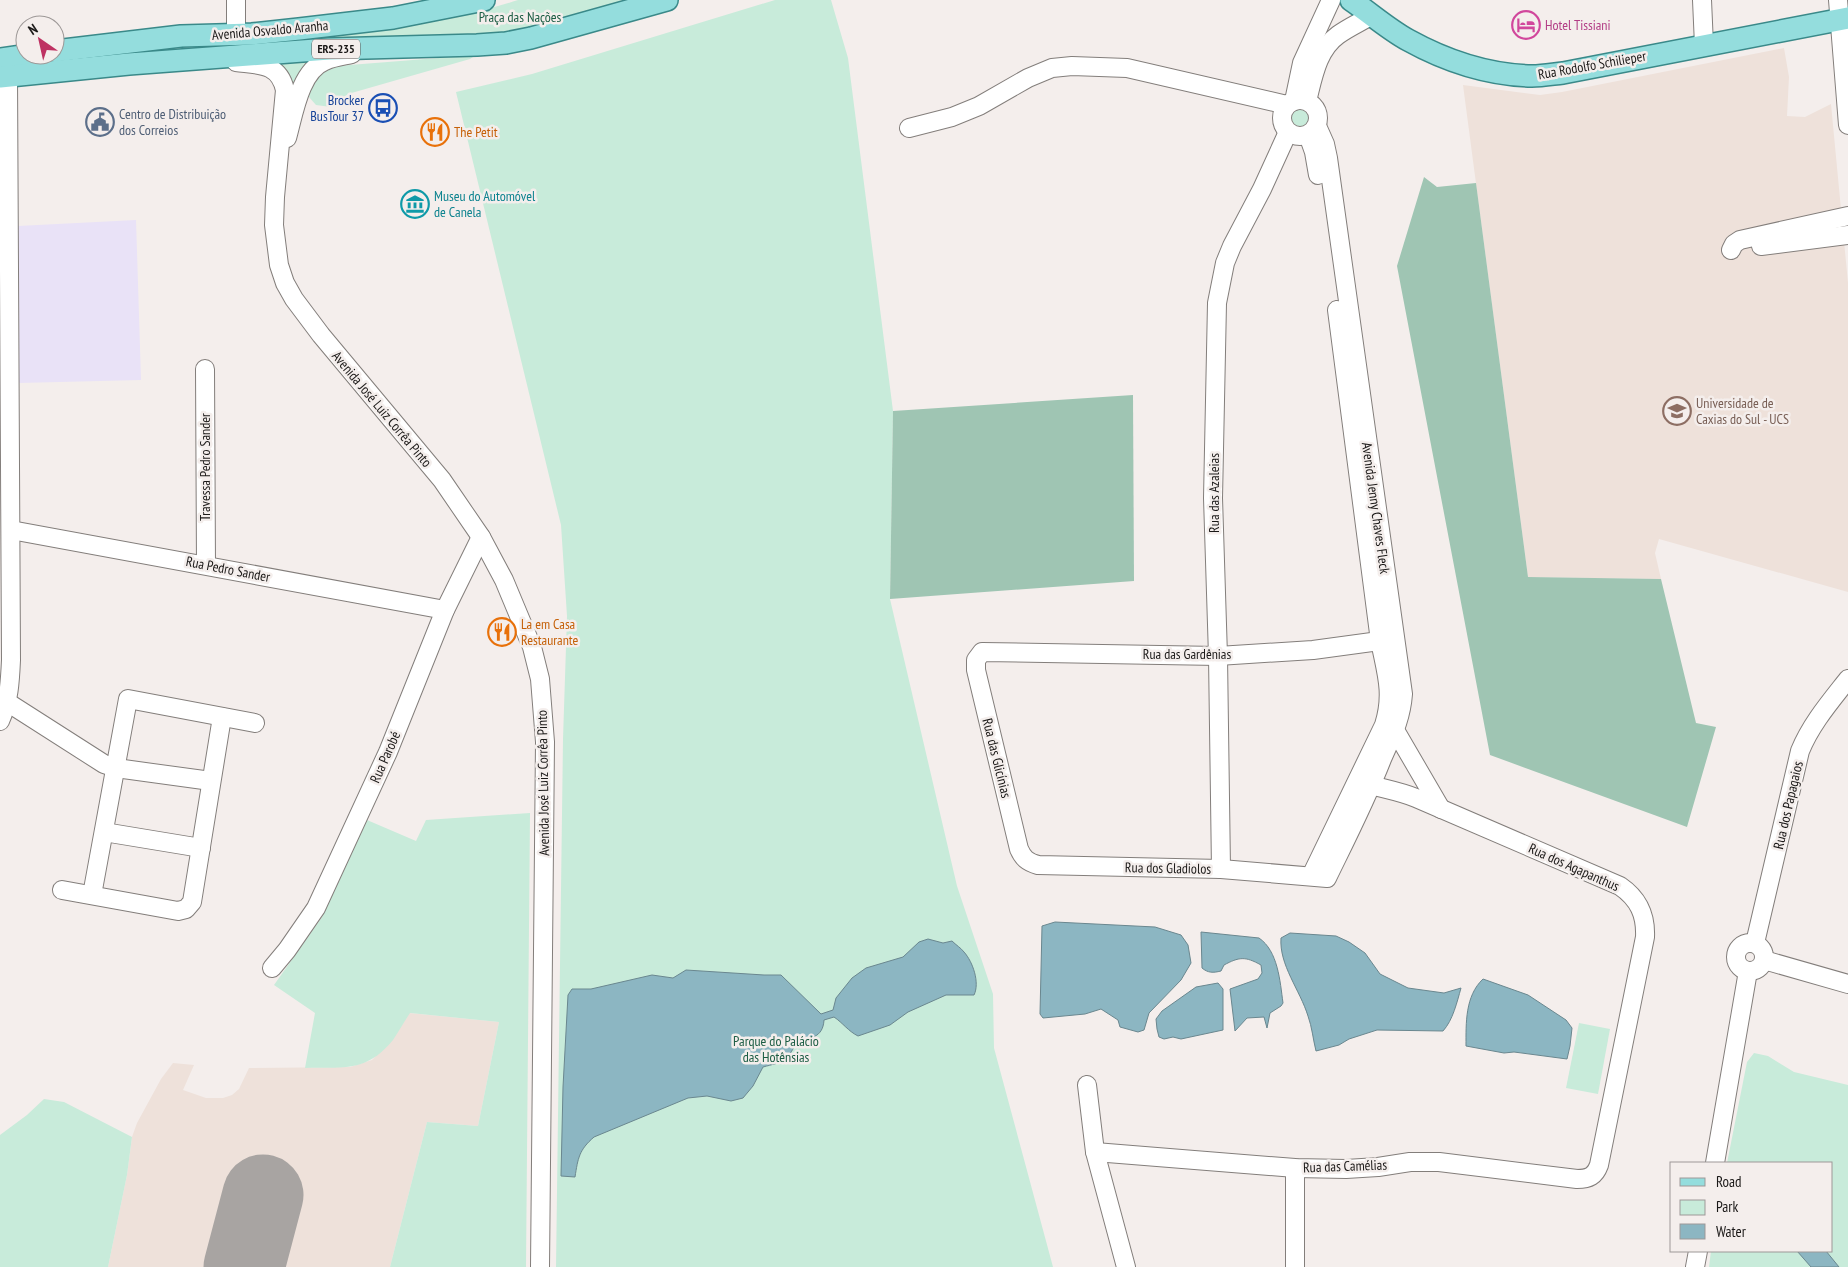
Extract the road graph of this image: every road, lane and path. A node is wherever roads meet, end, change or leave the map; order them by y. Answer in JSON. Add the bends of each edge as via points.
{"nodes":[{"id":1,"x":236,"y":0,"type":"edge"},
{"id":2,"x":667,"y":0,"type":"edge"},
{"id":3,"x":1332,"y":0,"type":"edge"},
{"id":4,"x":1352,"y":0,"type":"edge"},
{"id":5,"x":1702,"y":0,"type":"edge"},
{"id":6,"x":477,"y":1,"type":"edge"},
{"id":7,"x":1842,"y":13,"type":"edge"},
{"id":8,"x":1372,"y":15,"type":"junction"},
{"id":9,"x":236,"y":35,"type":"junction"},
{"id":10,"x":1704,"y":45,"type":"junction"},
{"id":11,"x":0,"y":49,"type":"edge"},
{"id":12,"x":371,"y":49,"type":"junction"},
{"id":13,"x":65,"y":50,"type":"edge"},
{"id":14,"x":210,"y":59,"type":"junction"},
{"id":15,"x":15,"y":62,"type":"edge"},
{"id":16,"x":129,"y":64,"type":"junction"},
{"id":17,"x":2,"y":68,"type":"edge"},
{"id":18,"x":1296,"y":102,"type":"junction"},
{"id":19,"x":1848,"y":125,"type":"edge"},
{"id":20,"x":909,"y":128,"type":"dead end"},
{"id":21,"x":1312,"y":130,"type":"junction"},
{"id":22,"x":1288,"y":132,"type":"junction"},
{"id":23,"x":278,"y":169,"type":"junction"},
{"id":24,"x":1848,"y":216,"type":"edge"},
{"id":25,"x":1848,"y":235,"type":"edge"},
{"id":26,"x":205,"y":369,"type":"dead end"},
{"id":27,"x":11,"y":530,"type":"junction"},
{"id":28,"x":481,"y":537,"type":"junction"},
{"id":29,"x":206,"y":565,"type":"junction"},
{"id":30,"x":445,"y":610,"type":"junction"},
{"id":31,"x":1387,"y":640,"type":"junction"},
{"id":32,"x":979,"y":654,"type":"joint"},
{"id":33,"x":1218,"y":656,"type":"junction"},
{"id":34,"x":1848,"y":679,"type":"edge"},
{"id":35,"x":7,"y":702,"type":"junction"},
{"id":36,"x":222,"y":717,"type":"junction"},
{"id":37,"x":0,"y":721,"type":"edge"},
{"id":38,"x":255,"y":723,"type":"dead end"},
{"id":39,"x":1389,"y":727,"type":"junction"},
{"id":40,"x":116,"y":768,"type":"junction"},
{"id":41,"x":212,"y":780,"type":"junction"},
{"id":42,"x":1365,"y":783,"type":"junction"},
{"id":43,"x":1441,"y":809,"type":"junction"},
{"id":44,"x":104,"y":832,"type":"junction"},
{"id":45,"x":200,"y":848,"type":"junction"},
{"id":46,"x":1026,"y":860,"type":"joint"},
{"id":47,"x":1221,"y":869,"type":"junction"},
{"id":48,"x":1319,"y":877,"type":"joint"},
{"id":49,"x":62,"y":890,"type":"dead end"},
{"id":50,"x":92,"y":895,"type":"junction"},
{"id":51,"x":1755,"y":943,"type":"junction"},
{"id":52,"x":1764,"y":960,"type":"junction"},
{"id":53,"x":272,"y":968,"type":"dead end"},
{"id":54,"x":1748,"y":971,"type":"junction"},
{"id":55,"x":1848,"y":984,"type":"edge"},
{"id":56,"x":1087,"y":1085,"type":"dead end"},
{"id":57,"x":1095,"y":1152,"type":"junction"},
{"id":58,"x":1715,"y":1162,"type":"edge"},
{"id":59,"x":1295,"y":1168,"type":"junction"},
{"id":60,"x":1594,"y":1175,"type":"joint"},
{"id":61,"x":1698,"y":1252,"type":"edge"},
{"id":62,"x":540,"y":1267,"type":"edge"},
{"id":63,"x":1126,"y":1267,"type":"edge"},
{"id":64,"x":1295,"y":1267,"type":"edge"},
{"id":65,"x":1695,"y":1267,"type":"edge"}],
"edges":[{"from":1,"to":9,"type":"street"},
{"from":2,"to":12,"type":"main road","number":"ERS-235","via":[[506,43]]},
{"from":3,"to":18,"type":"street","via":[[1302,63]]},
{"from":4,"to":8,"type":"main road","name":"Rua Rodolfo Schilieper"},
{"from":5,"to":10,"type":"street"},
{"from":6,"to":9,"type":"main road","name":"Avenida Osvaldo Aranha","number":"ERS-235","via":[[393,18]]},
{"from":7,"to":10,"type":"main road","name":"Rua Rodolfo Schilieper"},
{"from":7,"to":19,"type":"street"},
{"from":8,"to":10,"type":"main road","name":"Rua Rodolfo Schilieper","via":[[1435,54],[1508,74],[1563,73]]},
{"from":8,"to":18,"type":"street","via":[[1337,35],[1327,45]]},
{"from":9,"to":13,"type":"main road","name":"Avenida Osvaldo Aranha","number":"ERS-235","via":[[181,36]]},
{"from":9,"to":16,"type":"main road","via":[[235,41],[220,47],[171,53]]},
{"from":11,"to":17,"type":"street"},
{"from":12,"to":14,"type":"main road","number":"ERS-235","via":[[329,49]]},
{"from":12,"to":23,"type":"street","name":"Avenida José Luiz Corrêa Pinto","via":[[325,61],[309,73]]},
{"from":14,"to":16,"type":"main road","number":"ERS-235"},
{"from":14,"to":23,"type":"street","name":"Avenida José Luiz Corrêa Pinto","via":[[266,66],[282,79],[285,90]]},
{"from":15,"to":17,"type":"main road"},
{"from":16,"to":17,"type":"main road","number":"ERS-235"},
{"from":17,"to":27,"type":"street"},
{"from":18,"to":20,"type":"street","via":[[1127,68],[1072,66],[1052,68],[979,106]]},
{"from":18,"to":21,"type":"street","via":[[1316,108],[1318,114]]},
{"from":18,"to":22,"type":"street","via":[[1283,111],[1283,126]]},
{"from":21,"to":22,"type":"street","via":[[1301,137]]},
{"from":21,"to":31,"type":"street","name":"Avenida Jenny Chaves Fleck","via":[[1325,144],[1328,158]]},
{"from":22,"to":33,"type":"street","name":"Rua das Azaleias","via":[[1232,246],[1217,303],[1213,498]]},
{"from":23,"to":28,"type":"street","name":"Avenida José Luiz Corrêa Pinto","via":[[274,225],[279,265],[285,283],[321,335],[442,480]]},
{"from":24,"to":25,"type":"street","via":[[1740,240],[1731,250]]},
{"from":26,"to":29,"type":"street","name":"Travessa Pedro Sander"},
{"from":27,"to":29,"type":"street","name":"Rua Pedro Sander"},
{"from":27,"to":35,"type":"street","via":[[11,660]]},
{"from":28,"to":30,"type":"street","name":"Rua Parobé"},
{"from":28,"to":62,"type":"street","name":"Avenida José Luiz Corrêa Pinto","via":[[508,587],[532,647],[540,679],[545,742]]},
{"from":29,"to":30,"type":"street","name":"Rua Pedro Sander"},
{"from":30,"to":53,"type":"street","name":"Rua Parobé","via":[[388,752],[316,908]]},
{"from":31,"to":33,"type":"street","name":"Rua das Gardênias","via":[[1312,650]]},
{"from":31,"to":39,"type":"street","name":"Avenida Jenny Chaves Fleck"},
{"from":32,"to":33,"type":"street","name":"Rua das Gardênias","via":[[985,651]]},
{"from":32,"to":46,"type":"street","name":"Rua das Glicínias","via":[[976,670],[1019,849]]},
{"from":33,"to":47,"type":"street","name":"Rua das Azaleias"},
{"from":34,"to":51,"type":"street","name":"Rua dos Papagaios","via":[[1816,720],[1800,751]]},
{"from":35,"to":37,"type":"street"},
{"from":35,"to":40,"type":"street","via":[[104,764]]},
{"from":36,"to":38,"type":"street"},
{"from":36,"to":40,"type":"street","via":[[128,699]]},
{"from":36,"to":41,"type":"street"},
{"from":39,"to":42,"type":"street","name":"Avenida Jenny Chaves Fleck"},
{"from":39,"to":43,"type":"street"},
{"from":40,"to":41,"type":"street"},
{"from":40,"to":44,"type":"street"},
{"from":41,"to":45,"type":"street"},
{"from":42,"to":43,"type":"street","name":"Rua dos Agapanthus","via":[[1402,792]]},
{"from":42,"to":48,"type":"street","name":"Avenida Jenny Chaves Fleck"},
{"from":43,"to":60,"type":"street","name":"Rua dos Agapanthus","via":[[1620,886],[1632,895],[1642,912],[1645,937],[1599,1164]]},
{"from":44,"to":45,"type":"street"},
{"from":44,"to":50,"type":"street"},
{"from":45,"to":50,"type":"street","via":[[192,902],[186,909]]},
{"from":46,"to":47,"type":"street","name":"Rua dos Gladiolos","via":[[1038,865]]},
{"from":47,"to":48,"type":"street","name":"Rua dos Gladiolos"},
{"from":49,"to":50,"type":"street"},
{"from":51,"to":52,"type":"street","via":[[1763,950]]},
{"from":51,"to":54,"type":"street","via":[[1744,944],[1737,951],[1736,962]]},
{"from":52,"to":54,"type":"street","via":[[1758,969]]},
{"from":52,"to":55,"type":"street"},
{"from":54,"to":58,"type":"street"},
{"from":56,"to":57,"type":"street"},
{"from":57,"to":59,"type":"street","name":"Rua das Camélias"},
{"from":57,"to":63,"type":"street"},
{"from":59,"to":60,"type":"street","name":"Rua das Camélias","via":[[1346,1169],[1439,1162],[1577,1179]]},
{"from":59,"to":64,"type":"street"},
{"from":61,"to":65,"type":"street"}]}
